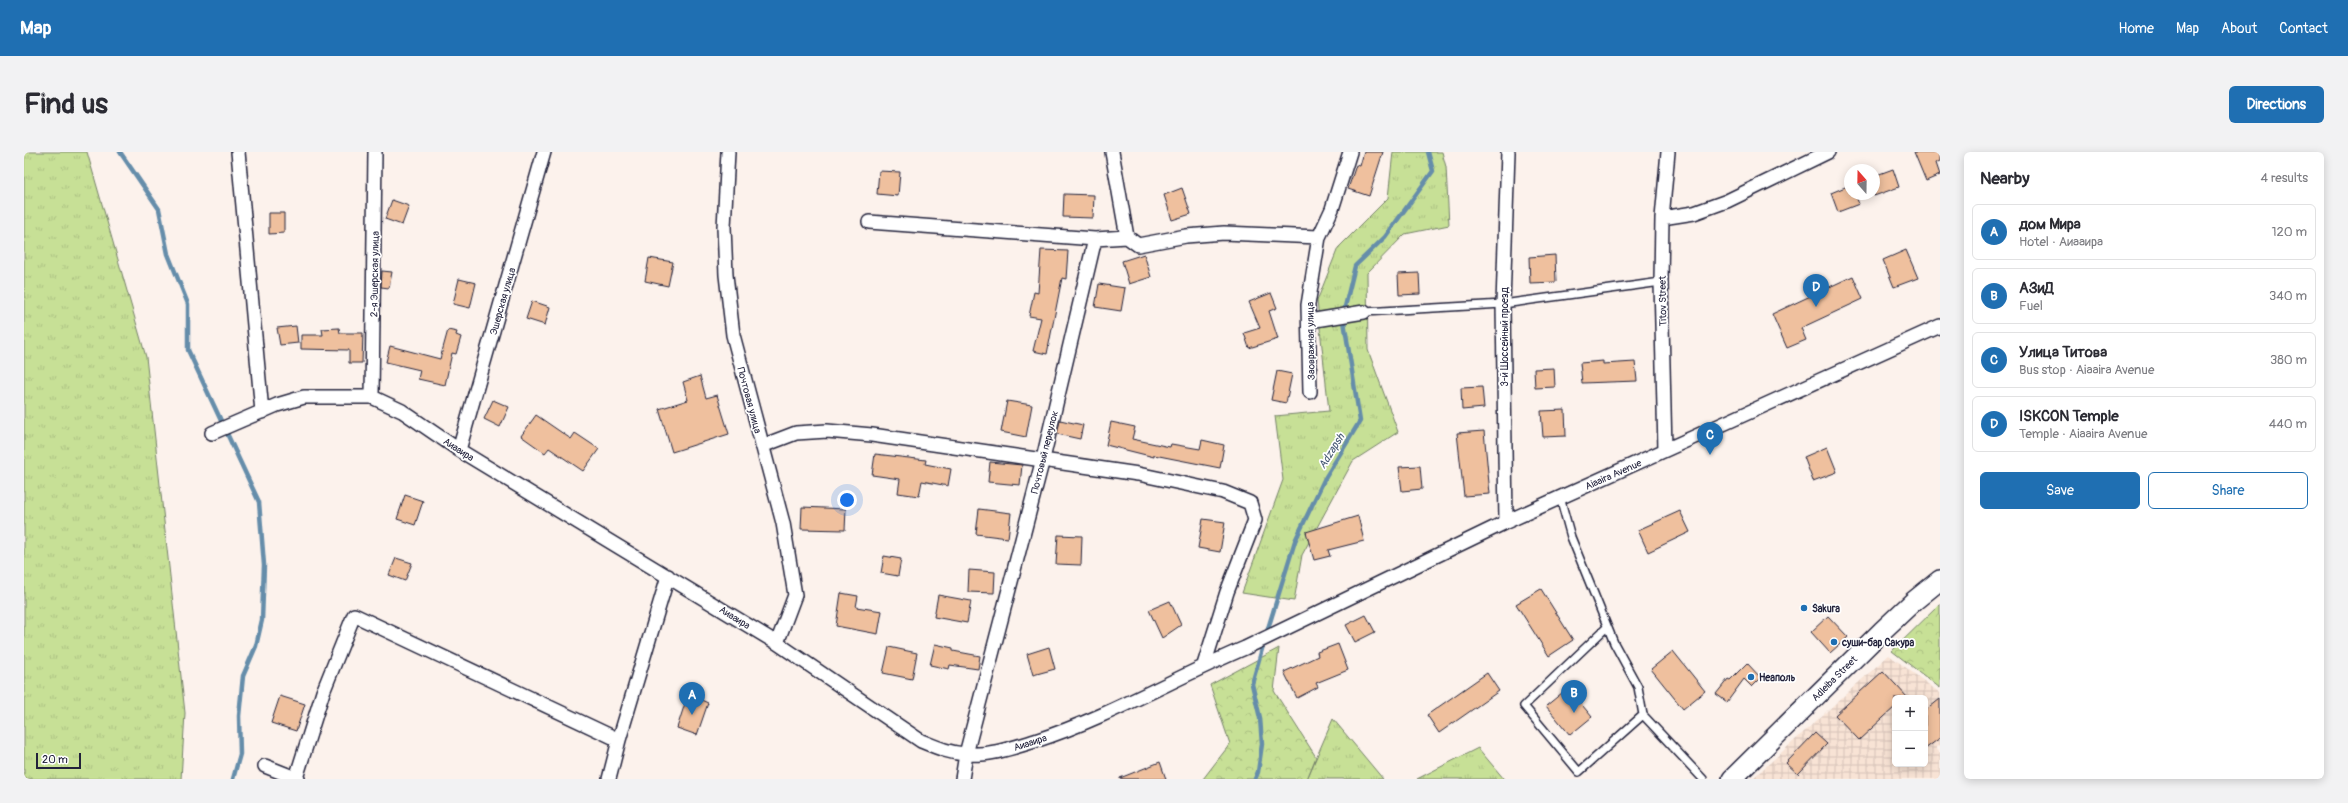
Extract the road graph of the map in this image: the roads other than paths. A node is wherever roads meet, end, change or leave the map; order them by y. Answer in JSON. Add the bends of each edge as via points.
{"nodes":[{"id":1,"x":238,"y":152,"type":"edge"},
{"id":2,"x":375,"y":152,"type":"edge"},
{"id":3,"x":544,"y":152,"type":"edge"},
{"id":4,"x":728,"y":152,"type":"edge"},
{"id":5,"x":1112,"y":152,"type":"edge"},
{"id":6,"x":1350,"y":152,"type":"edge"},
{"id":7,"x":1508,"y":152,"type":"edge"},
{"id":8,"x":1668,"y":152,"type":"edge"},
{"id":9,"x":1828,"y":152,"type":"edge"},
{"id":10,"x":1662,"y":218,"type":"junction"},
{"id":11,"x":869,"y":222,"type":"dead end"},
{"id":12,"x":1127,"y":237,"type":"junction"},
{"id":13,"x":1319,"y":237,"type":"junction"},
{"id":14,"x":1095,"y":239,"type":"junction"},
{"id":15,"x":1661,"y":282,"type":"junction"},
{"id":16,"x":1503,"y":304,"type":"junction"},
{"id":17,"x":1364,"y":312,"type":"joint"},
{"id":18,"x":1309,"y":321,"type":"junction"},
{"id":19,"x":1940,"y":326,"type":"edge"},
{"id":20,"x":1310,"y":392,"type":"dead end"},
{"id":21,"x":372,"y":397,"type":"junction"},
{"id":22,"x":262,"y":412,"type":"junction"},
{"id":23,"x":212,"y":433,"type":"dead end"},
{"id":24,"x":762,"y":446,"type":"junction"},
{"id":25,"x":459,"y":450,"type":"junction"},
{"id":26,"x":1665,"y":450,"type":"junction"},
{"id":27,"x":1043,"y":459,"type":"junction"},
{"id":28,"x":1560,"y":497,"type":"junction"},
{"id":29,"x":1506,"y":522,"type":"junction"},
{"id":30,"x":668,"y":576,"type":"junction"},
{"id":31,"x":1940,"y":580,"type":"edge"},
{"id":32,"x":1607,"y":626,"type":"junction"},
{"id":33,"x":777,"y":643,"type":"junction"},
{"id":34,"x":1246,"y":648,"type":"joint"},
{"id":35,"x":1204,"y":665,"type":"junction"},
{"id":36,"x":1642,"y":715,"type":"junction"},
{"id":37,"x":619,"y":740,"type":"junction"},
{"id":38,"x":966,"y":754,"type":"junction"},
{"id":39,"x":265,"y":766,"type":"dead end"},
{"id":40,"x":297,"y":779,"type":"edge"},
{"id":41,"x":609,"y":779,"type":"edge"},
{"id":42,"x":962,"y":779,"type":"edge"},
{"id":43,"x":1703,"y":779,"type":"edge"},
{"id":44,"x":1732,"y":779,"type":"edge"}],
"edges":[{"from":1,"to":22,"type":"street"},
{"from":2,"to":21,"type":"street","name":"2-я Эшерская улица"},
{"from":3,"to":25,"type":"street","name":"Эшерская улица"},
{"from":4,"to":24,"type":"street","name":"Почтовая улица","via":[[724,227],[726,275],[733,335]]},
{"from":5,"to":12,"type":"street"},
{"from":6,"to":13,"type":"street","name":"Заовражная улица","via":[[1332,209]]},
{"from":7,"to":16,"type":"street","name":"3-й Шоссейный проезд"},
{"from":8,"to":10,"type":"street","name":"Titov Street"},
{"from":9,"to":10,"type":"street","via":[[1727,201],[1694,213]]},
{"from":10,"to":15,"type":"street","name":"Titov Street"},
{"from":11,"to":14,"type":"street"},
{"from":12,"to":13,"type":"street","via":[[1138,245],[1186,236],[1224,233]]},
{"from":12,"to":14,"type":"street"},
{"from":13,"to":18,"type":"street","name":"Заовражная улица","via":[[1308,305]]},
{"from":14,"to":27,"type":"street","name":"Почтовый переулок"},
{"from":15,"to":16,"type":"lane"},
{"from":15,"to":26,"type":"street","name":"Titov Street"},
{"from":16,"to":17,"type":"lane"},
{"from":16,"to":29,"type":"street","name":"3-й Шоссейный проезд"},
{"from":17,"to":18,"type":"street"},
{"from":18,"to":20,"type":"street","name":"Заовражная улица"},
{"from":19,"to":26,"type":"street","name":"Aiaaira Avenue"},
{"from":21,"to":22,"type":"street","name":"Аиааира","via":[[304,397]]},
{"from":21,"to":25,"type":"street","name":"Аиааира","via":[[402,411]]},
{"from":22,"to":23,"type":"street","name":"Аиааира"},
{"from":24,"to":27,"type":"street","via":[[796,433],[827,431],[872,434]]},
{"from":24,"to":33,"type":"street","name":"Почтовая улица","via":[[783,523],[795,594]]},
{"from":25,"to":30,"type":"street","name":"Аиааира"},
{"from":26,"to":28,"type":"street","name":"Aiaaira Avenue"},
{"from":27,"to":35,"type":"street","via":[[1138,474],[1223,492],[1250,503],[1254,520],[1226,592]]},
{"from":27,"to":38,"type":"street","name":"Почтовый переулок"},
{"from":28,"to":29,"type":"street","name":"Aiaaira Avenue"},
{"from":28,"to":32,"type":"lane","via":[[1571,537]]},
{"from":29,"to":34,"type":"street","name":"Aiaaira Avenue"},
{"from":30,"to":33,"type":"street","name":"Аиааира"},
{"from":30,"to":37,"type":"street"},
{"from":31,"to":44,"type":"main road","name":"Adleiba Street","via":[[1882,631]]},
{"from":32,"to":36,"type":"lane","via":[[1638,686]]},
{"from":32,"to":36,"type":"lane","via":[[1524,706],[1579,772]]},
{"from":33,"to":38,"type":"street","name":"Аиааира","via":[[921,741],[944,751]]},
{"from":34,"to":35,"type":"street","name":"Аиааира"},
{"from":35,"to":38,"type":"street","name":"Аиааира","via":[[1109,714],[1054,735],[1001,752]]},
{"from":36,"to":43,"type":"lane"},
{"from":37,"to":40,"type":"street","via":[[354,615],[323,692]]},
{"from":37,"to":41,"type":"street"},
{"from":38,"to":42,"type":"street","name":"Почтовый переулок"},
{"from":39,"to":40,"type":"street"}]}
